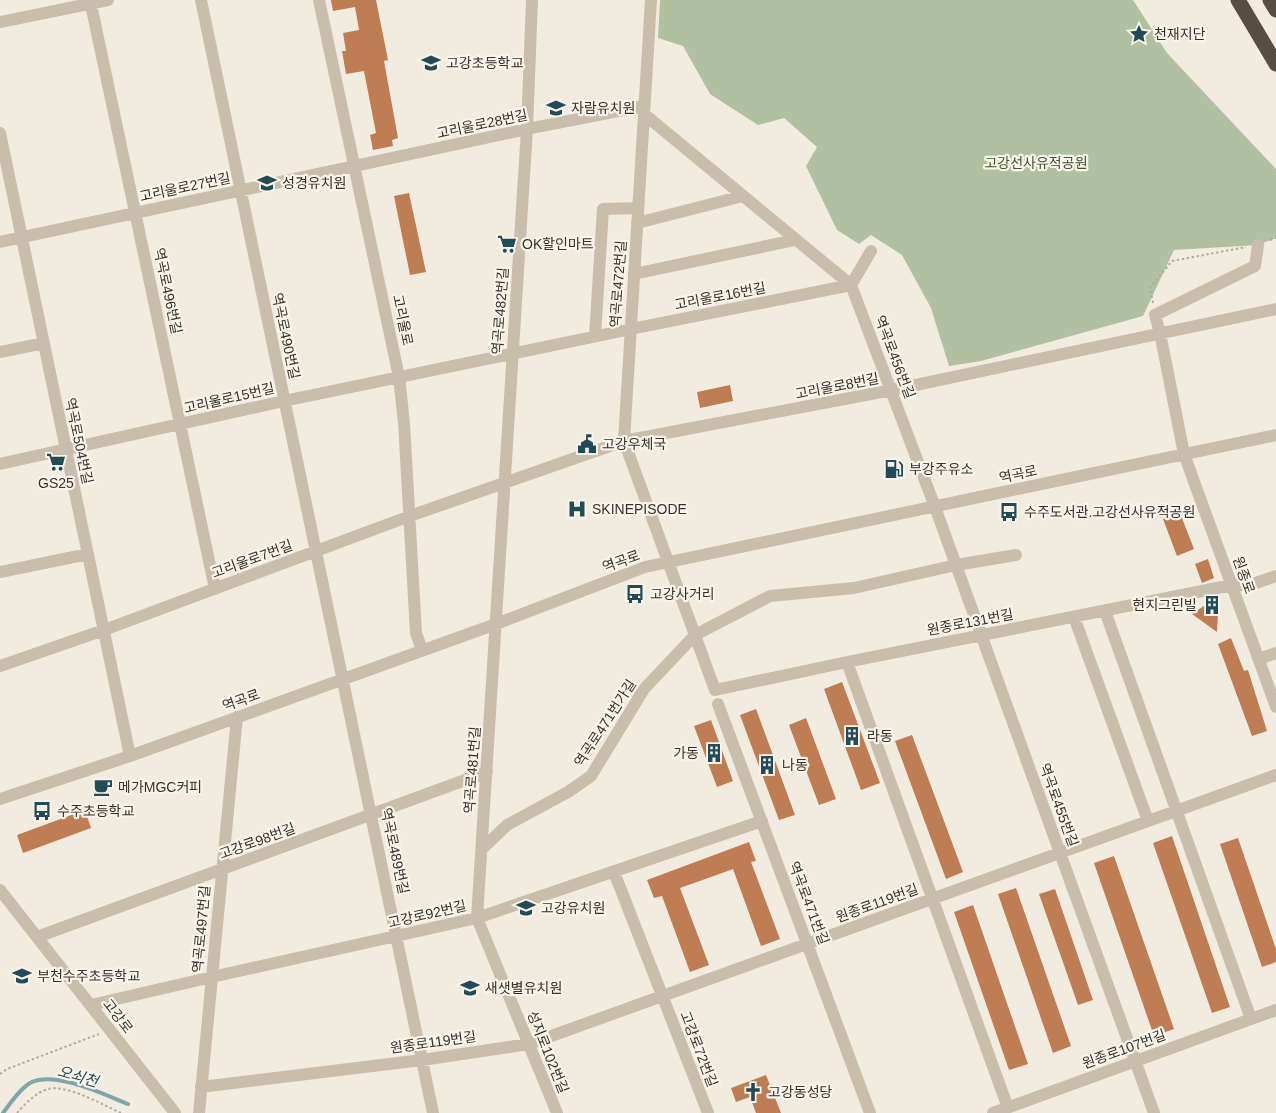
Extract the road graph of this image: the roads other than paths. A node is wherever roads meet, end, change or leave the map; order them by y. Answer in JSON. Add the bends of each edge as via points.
{"nodes":[{"id":1,"x":108,"y":0,"type":"edge"},
{"id":2,"x":201,"y":0,"type":"edge"},
{"id":3,"x":319,"y":0,"type":"edge"},
{"id":4,"x":532,"y":0,"type":"edge"},
{"id":5,"x":651,"y":0,"type":"edge"},
{"id":6,"x":1238,"y":0,"type":"edge"},
{"id":7,"x":1270,"y":0,"type":"edge"},
{"id":8,"x":91,"y":2,"type":"edge"},
{"id":9,"x":1276,"y":10,"type":"edge"},
{"id":10,"x":0,"y":22,"type":"edge"},
{"id":11,"x":1276,"y":64,"type":"edge"},
{"id":12,"x":644,"y":110,"type":"junction"},
{"id":13,"x":527,"y":129,"type":"junction"},
{"id":14,"x":0,"y":133,"type":"edge"},
{"id":15,"x":355,"y":167,"type":"junction"},
{"id":16,"x":241,"y":191,"type":"junction"},
{"id":17,"x":743,"y":196,"type":"junction"},
{"id":18,"x":638,"y":208,"type":"junction"},
{"id":19,"x":136,"y":213,"type":"junction"},
{"id":20,"x":637,"y":222,"type":"junction"},
{"id":21,"x":22,"y":237,"type":"junction"},
{"id":22,"x":795,"y":240,"type":"junction"},
{"id":23,"x":0,"y":242,"type":"edge"},
{"id":24,"x":1258,"y":245,"type":"road end"},
{"id":25,"x":871,"y":251,"type":"dead end"},
{"id":26,"x":634,"y":274,"type":"junction"},
{"id":27,"x":851,"y":285,"type":"junction"},
{"id":28,"x":1276,"y":309,"type":"edge"},
{"id":29,"x":631,"y":329,"type":"junction"},
{"id":30,"x":1160,"y":333,"type":"junction"},
{"id":31,"x":595,"y":336,"type":"junction"},
{"id":32,"x":44,"y":343,"type":"junction"},
{"id":33,"x":0,"y":352,"type":"edge"},
{"id":34,"x":513,"y":354,"type":"junction"},
{"id":35,"x":399,"y":377,"type":"junction"},
{"id":36,"x":892,"y":390,"type":"junction"},
{"id":37,"x":284,"y":401,"type":"junction"},
{"id":38,"x":180,"y":424,"type":"junction"},
{"id":39,"x":1276,"y":435,"type":"edge"},
{"id":40,"x":624,"y":441,"type":"junction"},
{"id":41,"x":66,"y":450,"type":"junction"},
{"id":42,"x":1184,"y":454,"type":"junction"},
{"id":43,"x":0,"y":464,"type":"edge"},
{"id":44,"x":505,"y":483,"type":"junction"},
{"id":45,"x":935,"y":507,"type":"junction"},
{"id":46,"x":410,"y":516,"type":"junction"},
{"id":47,"x":318,"y":551,"type":"junction"},
{"id":48,"x":88,"y":554,"type":"junction"},
{"id":49,"x":1016,"y":555,"type":"dead end"},
{"id":50,"x":668,"y":562,"type":"junction"},
{"id":51,"x":956,"y":565,"type":"junction"},
{"id":52,"x":0,"y":572,"type":"edge"},
{"id":53,"x":1276,"y":576,"type":"edge"},
{"id":54,"x":1232,"y":586,"type":"junction"},
{"id":55,"x":215,"y":589,"type":"junction"},
{"id":56,"x":1105,"y":611,"type":"junction"},
{"id":57,"x":1074,"y":617,"type":"junction"},
{"id":58,"x":496,"y":624,"type":"junction"},
{"id":59,"x":104,"y":630,"type":"junction"},
{"id":60,"x":695,"y":635,"type":"junction"},
{"id":61,"x":982,"y":635,"type":"junction"},
{"id":62,"x":422,"y":650,"type":"junction"},
{"id":63,"x":1276,"y":653,"type":"edge"},
{"id":64,"x":1259,"y":659,"type":"junction"},
{"id":65,"x":847,"y":662,"type":"junction"},
{"id":66,"x":0,"y":666,"type":"edge"},
{"id":67,"x":343,"y":678,"type":"junction"},
{"id":68,"x":718,"y":704,"type":"dead end"},
{"id":69,"x":1276,"y":707,"type":"edge"},
{"id":70,"x":237,"y":717,"type":"junction"},
{"id":71,"x":130,"y":756,"type":"junction"},
{"id":72,"x":487,"y":772,"type":"junction"},
{"id":73,"x":1276,"y":775,"type":"edge"},
{"id":74,"x":0,"y":799,"type":"edge"},
{"id":75,"x":1177,"y":811,"type":"junction"},
{"id":76,"x":372,"y":814,"type":"junction"},
{"id":77,"x":762,"y":821,"type":"junction"},
{"id":78,"x":1148,"y":821,"type":"junction"},
{"id":79,"x":482,"y":850,"type":"junction"},
{"id":80,"x":1060,"y":853,"type":"junction"},
{"id":81,"x":222,"y":870,"type":"junction"},
{"id":82,"x":614,"y":872,"type":"junction"},
{"id":83,"x":0,"y":890,"type":"edge"},
{"id":84,"x":933,"y":899,"type":"junction"},
{"id":85,"x":478,"y":918,"type":"junction"},
{"id":86,"x":37,"y":937,"type":"junction"},
{"id":87,"x":397,"y":937,"type":"junction"},
{"id":88,"x":808,"y":944,"type":"junction"},
{"id":89,"x":212,"y":976,"type":"junction"},
{"id":90,"x":662,"y":996,"type":"junction"},
{"id":91,"x":91,"y":1005,"type":"junction"},
{"id":92,"x":1276,"y":1010,"type":"edge"},
{"id":93,"x":1250,"y":1019,"type":"junction"},
{"id":94,"x":529,"y":1044,"type":"junction"},
{"id":95,"x":422,"y":1060,"type":"junction"},
{"id":96,"x":1136,"y":1061,"type":"junction"},
{"id":97,"x":201,"y":1088,"type":"junction"},
{"id":98,"x":1008,"y":1108,"type":"junction"},
{"id":99,"x":175,"y":1113,"type":"edge"},
{"id":100,"x":199,"y":1113,"type":"edge"},
{"id":101,"x":433,"y":1113,"type":"edge"},
{"id":102,"x":556,"y":1113,"type":"edge"},
{"id":103,"x":708,"y":1113,"type":"edge"},
{"id":104,"x":870,"y":1113,"type":"edge"},
{"id":105,"x":993,"y":1113,"type":"edge"},
{"id":106,"x":1154,"y":1113,"type":"edge"}],
"edges":[{"from":1,"to":8,"type":"street"},
{"from":2,"to":16,"type":"street","name":"역곡로490번길"},
{"from":3,"to":15,"type":"street","name":"고리울로"},
{"from":4,"to":13,"type":"street","name":"역곡로482번길"},
{"from":5,"to":12,"type":"street","name":"역곡로472번길"},
{"from":6,"to":11,"type":"highway"},
{"from":7,"to":9,"type":"highway"},
{"from":8,"to":10,"type":"street"},
{"from":8,"to":19,"type":"street","name":"역곡로496번길"},
{"from":12,"to":13,"type":"street","name":"고리울로28번길"},
{"from":12,"to":17,"type":"street","name":"역곡로456번길"},
{"from":12,"to":18,"type":"street","name":"역곡로472번길"},
{"from":13,"to":15,"type":"street","name":"고리울로28번길"},
{"from":13,"to":34,"type":"street","name":"역곡로482번길"},
{"from":14,"to":21,"type":"street","name":"역곡로504번길"},
{"from":15,"to":16,"type":"street","name":"고리울로27번길"},
{"from":15,"to":35,"type":"street","name":"고리울로"},
{"from":16,"to":19,"type":"street","name":"고리울로27번길"},
{"from":16,"to":37,"type":"street","name":"역곡로490번길"},
{"from":17,"to":20,"type":"street"},
{"from":17,"to":22,"type":"street","name":"역곡로456번길"},
{"from":18,"to":20,"type":"street","name":"역곡로472번길"},
{"from":18,"to":31,"type":"street","via":[[603,209]]},
{"from":19,"to":21,"type":"street","name":"고리울로27번길"},
{"from":19,"to":38,"type":"street","name":"역곡로496번길"},
{"from":20,"to":26,"type":"street","name":"역곡로472번길"},
{"from":21,"to":23,"type":"street","name":"고리울로27번길"},
{"from":21,"to":32,"type":"street","name":"역곡로504번길"},
{"from":22,"to":26,"type":"street"},
{"from":22,"to":27,"type":"street","name":"역곡로456번길"},
{"from":24,"to":30,"type":"street","name":"원종로","via":[[1255,266],[1155,315]]},
{"from":25,"to":27,"type":"street"},
{"from":26,"to":29,"type":"street","name":"역곡로472번길"},
{"from":27,"to":29,"type":"street","name":"고리울로16번길"},
{"from":27,"to":36,"type":"street","name":"역곡로456번길"},
{"from":28,"to":30,"type":"street","name":"고리울로8번길"},
{"from":29,"to":31,"type":"street","name":"고리울로16번길"},
{"from":29,"to":40,"type":"street","name":"역곡로472번길"},
{"from":30,"to":36,"type":"street","name":"고리울로8번길"},
{"from":30,"to":42,"type":"street","name":"원종로"},
{"from":31,"to":34,"type":"street","name":"고리울로16번길"},
{"from":32,"to":33,"type":"street"},
{"from":32,"to":41,"type":"street","name":"역곡로504번길"},
{"from":34,"to":35,"type":"street","name":"고리울로16번길"},
{"from":34,"to":44,"type":"street","name":"역곡로482번길"},
{"from":35,"to":37,"type":"street","name":"고리울로15번길"},
{"from":35,"to":46,"type":"street","name":"고리울로"},
{"from":36,"to":40,"type":"street","name":"고리울로8번길"},
{"from":36,"to":45,"type":"street","name":"역곡로456번길"},
{"from":37,"to":38,"type":"street","name":"고리울로15번길"},
{"from":37,"to":47,"type":"street","name":"역곡로490번길"},
{"from":38,"to":41,"type":"street","name":"고리울로15번길"},
{"from":38,"to":55,"type":"street","name":"역곡로496번길"},
{"from":39,"to":42,"type":"street","name":"역곡로"},
{"from":40,"to":44,"type":"street","name":"고리울로8번길"},
{"from":40,"to":50,"type":"street","name":"역곡로472번길"},
{"from":41,"to":43,"type":"street","name":"고리울로15번길"},
{"from":41,"to":48,"type":"street","name":"역곡로504번길"},
{"from":42,"to":45,"type":"street","name":"역곡로"},
{"from":42,"to":54,"type":"street","name":"원종로"},
{"from":44,"to":46,"type":"street","name":"고리울로8번길"},
{"from":44,"to":58,"type":"street","name":"역곡로482번길"},
{"from":45,"to":50,"type":"street","name":"역곡로"},
{"from":45,"to":51,"type":"street","name":"역곡로455번길"},
{"from":46,"to":47,"type":"street","name":"고리울로7번길"},
{"from":46,"to":62,"type":"street","name":"고리울로","via":[[416,633]]},
{"from":47,"to":55,"type":"street","name":"고리울로7번길"},
{"from":47,"to":67,"type":"street","name":"역곡로490번길"},
{"from":48,"to":52,"type":"street"},
{"from":48,"to":59,"type":"street","name":"역곡로504번길"},
{"from":49,"to":51,"type":"street"},
{"from":50,"to":58,"type":"street","name":"역곡로","via":[[645,567]]},
{"from":50,"to":60,"type":"street"},
{"from":51,"to":60,"type":"street","via":[[854,588],[770,596]]},
{"from":51,"to":61,"type":"street","name":"역곡로455번길"},
{"from":53,"to":54,"type":"street","name":"원종로131번길","via":[[1250,585]]},
{"from":54,"to":56,"type":"street","name":"원종로131번길"},
{"from":54,"to":64,"type":"street","name":"원종로"},
{"from":55,"to":59,"type":"street","name":"고리울로7번길"},
{"from":56,"to":57,"type":"street","name":"원종로131번길"},
{"from":56,"to":75,"type":"street"},
{"from":57,"to":61,"type":"street","name":"원종로131번길"},
{"from":57,"to":78,"type":"street"},
{"from":58,"to":62,"type":"street","name":"역곡로"},
{"from":58,"to":72,"type":"street","name":"역곡로481번길"},
{"from":59,"to":66,"type":"street","name":"고리울로7번길"},
{"from":59,"to":71,"type":"street","name":"역곡로504번길"},
{"from":60,"to":65,"type":"street","name":"원종로131번길","via":[[715,690]]},
{"from":60,"to":79,"type":"street","name":"역곡로471번가길","via":[[644,690],[591,776],[507,825]]},
{"from":61,"to":65,"type":"street","name":"원종로131번길"},
{"from":61,"to":80,"type":"street","name":"역곡로455번길"},
{"from":62,"to":67,"type":"street","name":"역곡로"},
{"from":63,"to":64,"type":"street"},
{"from":64,"to":69,"type":"street","name":"원종로"},
{"from":65,"to":84,"type":"street","name":"원종로119번길"},
{"from":67,"to":70,"type":"street","name":"역곡로"},
{"from":67,"to":76,"type":"street","name":"역곡로489번길"},
{"from":68,"to":77,"type":"street","name":"역곡로471번길"},
{"from":70,"to":71,"type":"street","name":"역곡로"},
{"from":70,"to":81,"type":"street","name":"역곡로497번길"},
{"from":71,"to":74,"type":"street","name":"역곡로"},
{"from":72,"to":76,"type":"street","name":"고강로98번길"},
{"from":72,"to":79,"type":"street","name":"역곡로481번길"},
{"from":73,"to":75,"type":"street","name":"원종로119번길"},
{"from":75,"to":78,"type":"street","name":"원종로119번길"},
{"from":75,"to":93,"type":"street"},
{"from":76,"to":81,"type":"street","name":"고강로98번길"},
{"from":76,"to":87,"type":"street","name":"역곡로489번길"},
{"from":77,"to":82,"type":"street","name":"고강로92번길"},
{"from":77,"to":88,"type":"street","name":"역곡로471번길"},
{"from":78,"to":80,"type":"street","name":"원종로119번길"},
{"from":79,"to":85,"type":"street","name":"역곡로481번길"},
{"from":80,"to":84,"type":"street","name":"원종로119번길"},
{"from":80,"to":96,"type":"street","name":"역곡로455번길"},
{"from":81,"to":86,"type":"street","name":"고강로98번길"},
{"from":81,"to":89,"type":"street","name":"역곡로497번길"},
{"from":82,"to":85,"type":"street","name":"고강로92번길"},
{"from":82,"to":90,"type":"street"},
{"from":83,"to":86,"type":"street","name":"고강로"},
{"from":84,"to":88,"type":"street","name":"원종로119번길"},
{"from":84,"to":98,"type":"street"},
{"from":85,"to":87,"type":"street","name":"고강로92번길"},
{"from":85,"to":94,"type":"street","name":"성지로102번길"},
{"from":86,"to":91,"type":"street","name":"고강로"},
{"from":87,"to":89,"type":"street","name":"고강로92번길"},
{"from":87,"to":95,"type":"street","name":"역곡로489번길"},
{"from":88,"to":90,"type":"street","name":"원종로119번길"},
{"from":88,"to":104,"type":"street","name":"역곡로471번길"},
{"from":89,"to":91,"type":"street","name":"고강로92번길"},
{"from":89,"to":97,"type":"street","name":"역곡로497번길"},
{"from":90,"to":94,"type":"street","name":"원종로119번길"},
{"from":90,"to":103,"type":"street","name":"고강로72번길"},
{"from":91,"to":99,"type":"street","name":"고강로"},
{"from":92,"to":93,"type":"street","name":"원종로107번길"},
{"from":93,"to":96,"type":"street","name":"원종로107번길"},
{"from":94,"to":95,"type":"street","name":"원종로119번길"},
{"from":94,"to":102,"type":"street","name":"성지로102번길"},
{"from":95,"to":97,"type":"street","name":"원종로119번길"},
{"from":95,"to":101,"type":"street","name":"역곡로489번길"},
{"from":96,"to":98,"type":"street","name":"원종로107번길"},
{"from":96,"to":106,"type":"street","name":"역곡로455번길"},
{"from":97,"to":100,"type":"street","name":"역곡로497번길"},
{"from":98,"to":105,"type":"street","name":"원종로107번길"}]}
